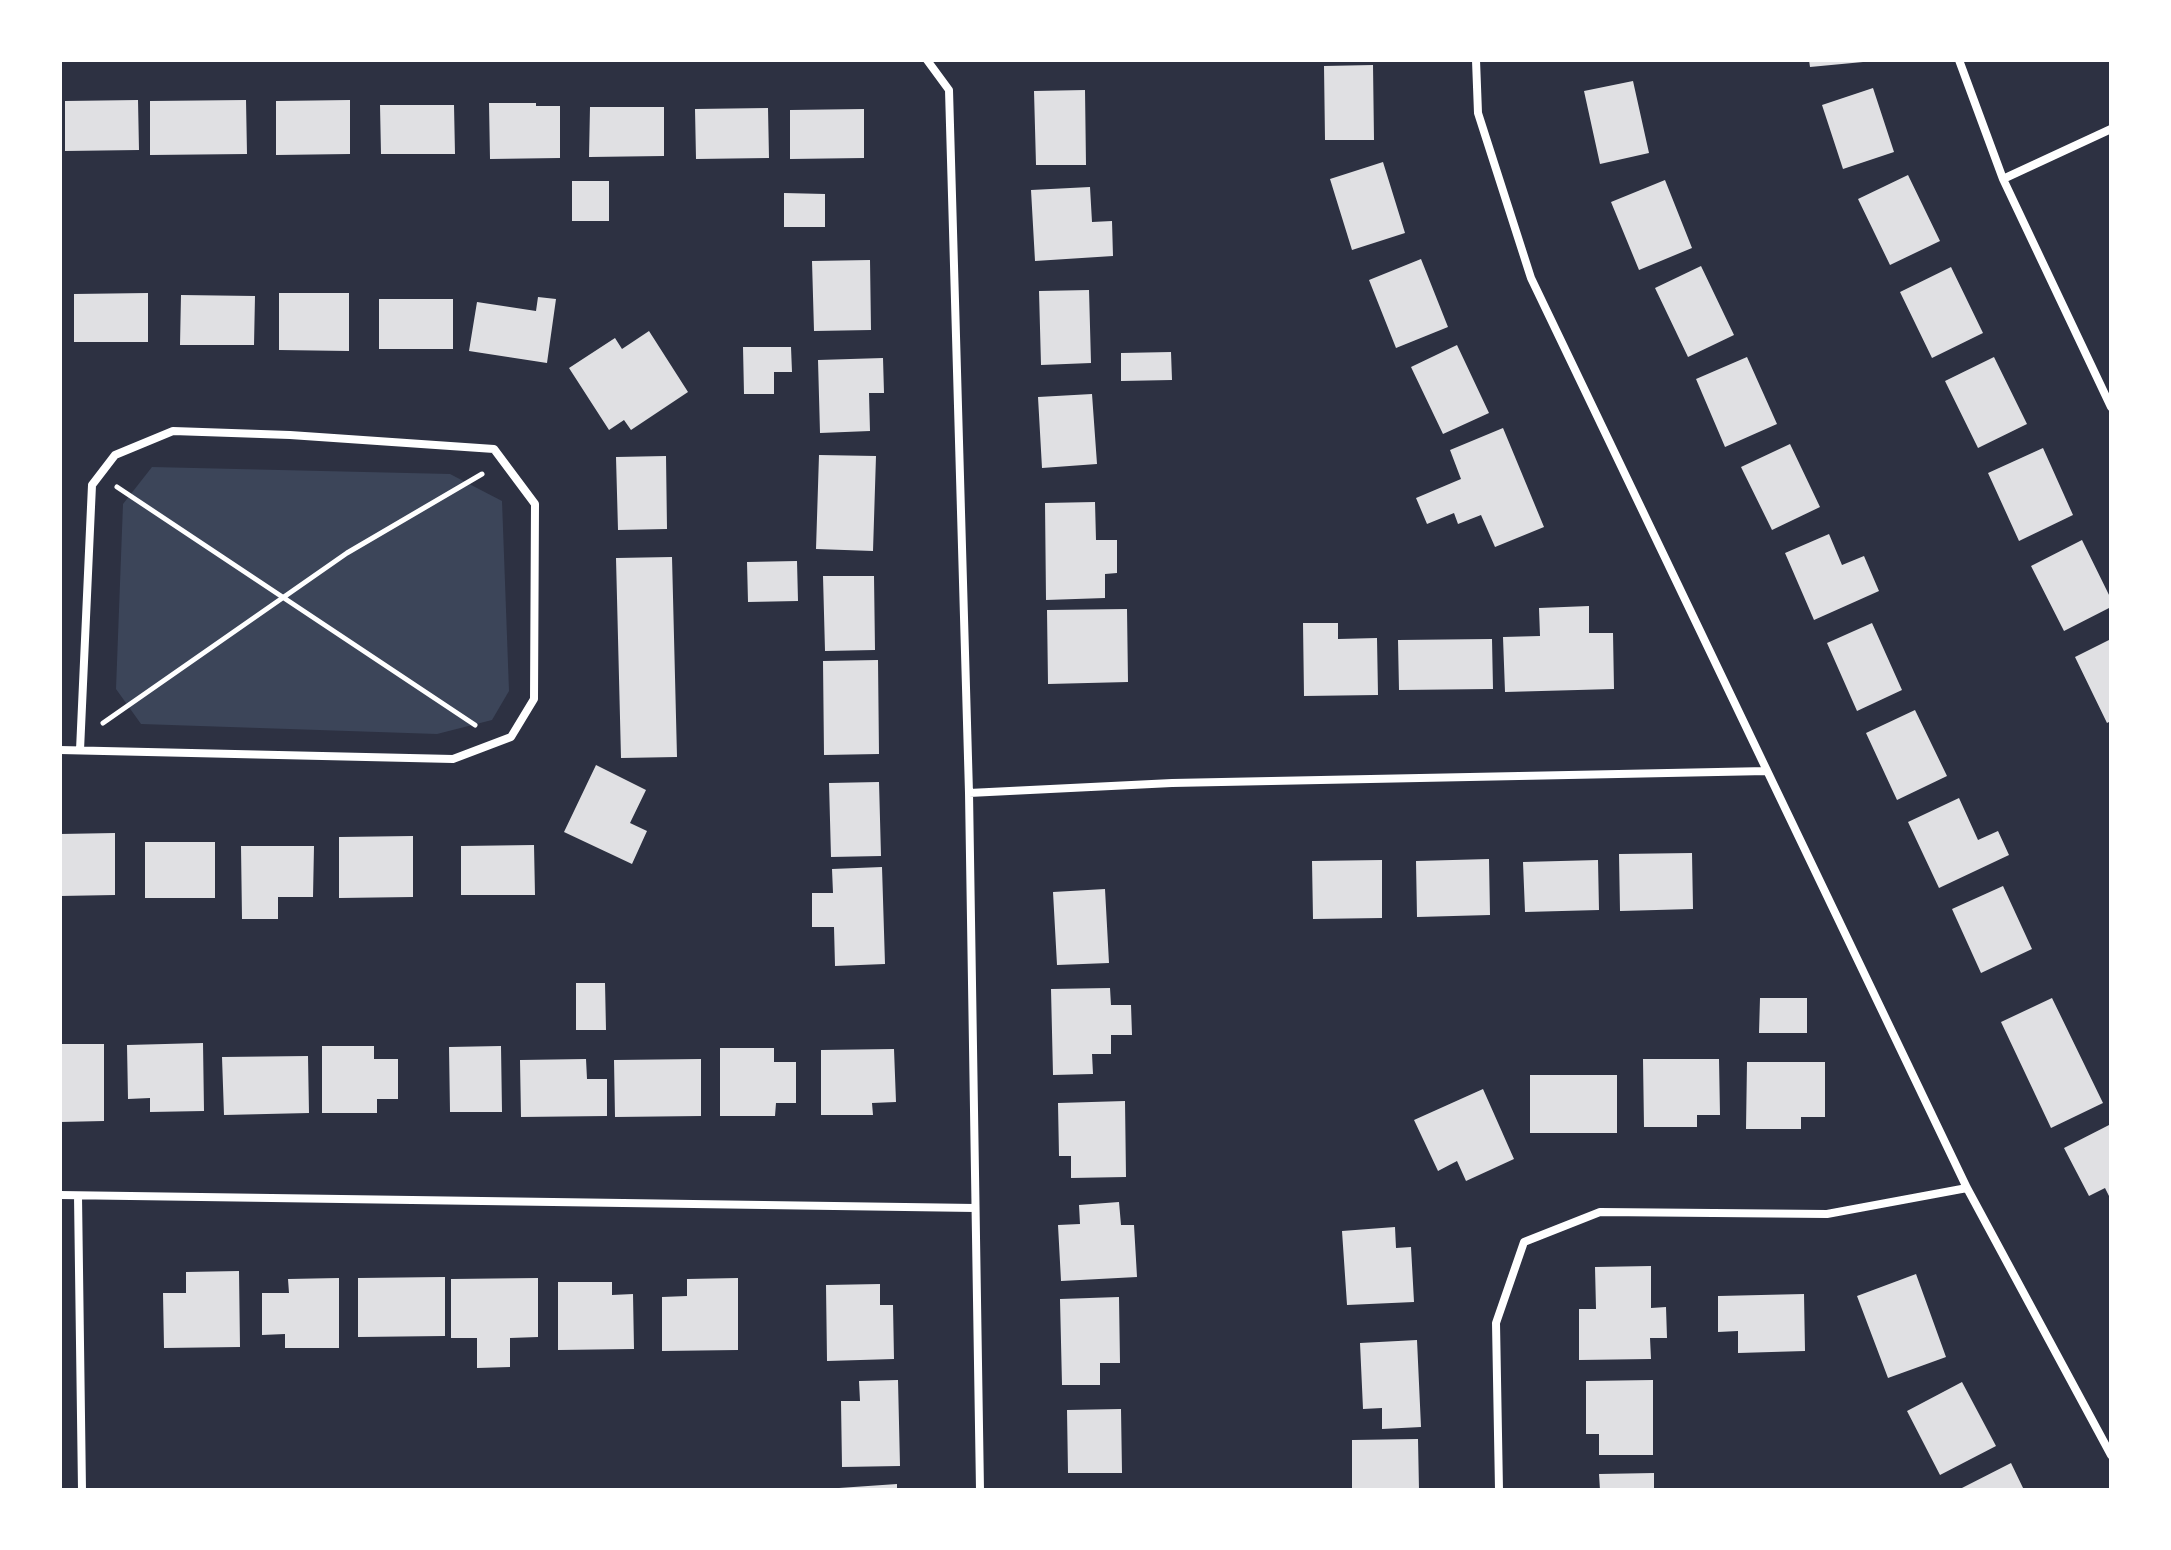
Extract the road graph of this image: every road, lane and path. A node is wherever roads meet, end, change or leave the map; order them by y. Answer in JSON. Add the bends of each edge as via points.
{"nodes":[{"id":1,"x":927,"y":60,"type":"edge"},
{"id":2,"x":1476,"y":60,"type":"edge"},
{"id":3,"x":1959,"y":60,"type":"edge"},
{"id":4,"x":2111,"y":129,"type":"edge"},
{"id":5,"x":2003,"y":179,"type":"junction"},
{"id":6,"x":2111,"y":407,"type":"edge"},
{"id":7,"x":504,"y":462,"type":"junction"},
{"id":8,"x":99,"y":476,"type":"junction"},
{"id":9,"x":284,"y":597,"type":"junction"},
{"id":10,"x":499,"y":741,"type":"junction"},
{"id":11,"x":60,"y":750,"type":"edge"},
{"id":12,"x":80,"y":750,"type":"junction"},
{"id":13,"x":1767,"y":771,"type":"junction"},
{"id":14,"x":969,"y":793,"type":"junction"},
{"id":15,"x":1967,"y":1188,"type":"junction"},
{"id":16,"x":60,"y":1195,"type":"edge"},
{"id":17,"x":78,"y":1196,"type":"junction"},
{"id":18,"x":975,"y":1208,"type":"junction"},
{"id":19,"x":2111,"y":1455,"type":"edge"},
{"id":20,"x":82,"y":1490,"type":"edge"},
{"id":21,"x":980,"y":1490,"type":"edge"},
{"id":22,"x":1499,"y":1490,"type":"edge"}],
"edges":[{"from":1,"to":14,"type":"street","via":[[949,90]]},
{"from":2,"to":13,"type":"street","via":[[1478,113],[1531,278]]},
{"from":3,"to":5,"type":"street"},
{"from":4,"to":5,"type":"street"},
{"from":5,"to":6,"type":"street"},
{"from":7,"to":8,"type":"street","via":[[494,449],[173,431],[115,455]]},
{"from":7,"to":9,"type":"path","via":[[347,553]]},
{"from":7,"to":10,"type":"street","via":[[535,504],[534,699],[511,737]]},
{"from":8,"to":9,"type":"path"},
{"from":8,"to":12,"type":"street","via":[[92,485]]},
{"from":9,"to":10,"type":"path"},
{"from":9,"to":12,"type":"path","via":[[102,724]]},
{"from":10,"to":12,"type":"street","via":[[453,759]]},
{"from":11,"to":12,"type":"street"},
{"from":13,"to":14,"type":"street","via":[[1172,783]]},
{"from":13,"to":15,"type":"street"},
{"from":14,"to":18,"type":"street"},
{"from":15,"to":19,"type":"street"},
{"from":15,"to":22,"type":"street","via":[[1827,1214],[1600,1212],[1524,1242],[1496,1323]]},
{"from":16,"to":17,"type":"street"},
{"from":17,"to":18,"type":"street"},
{"from":17,"to":20,"type":"street"},
{"from":18,"to":21,"type":"street"}]}
